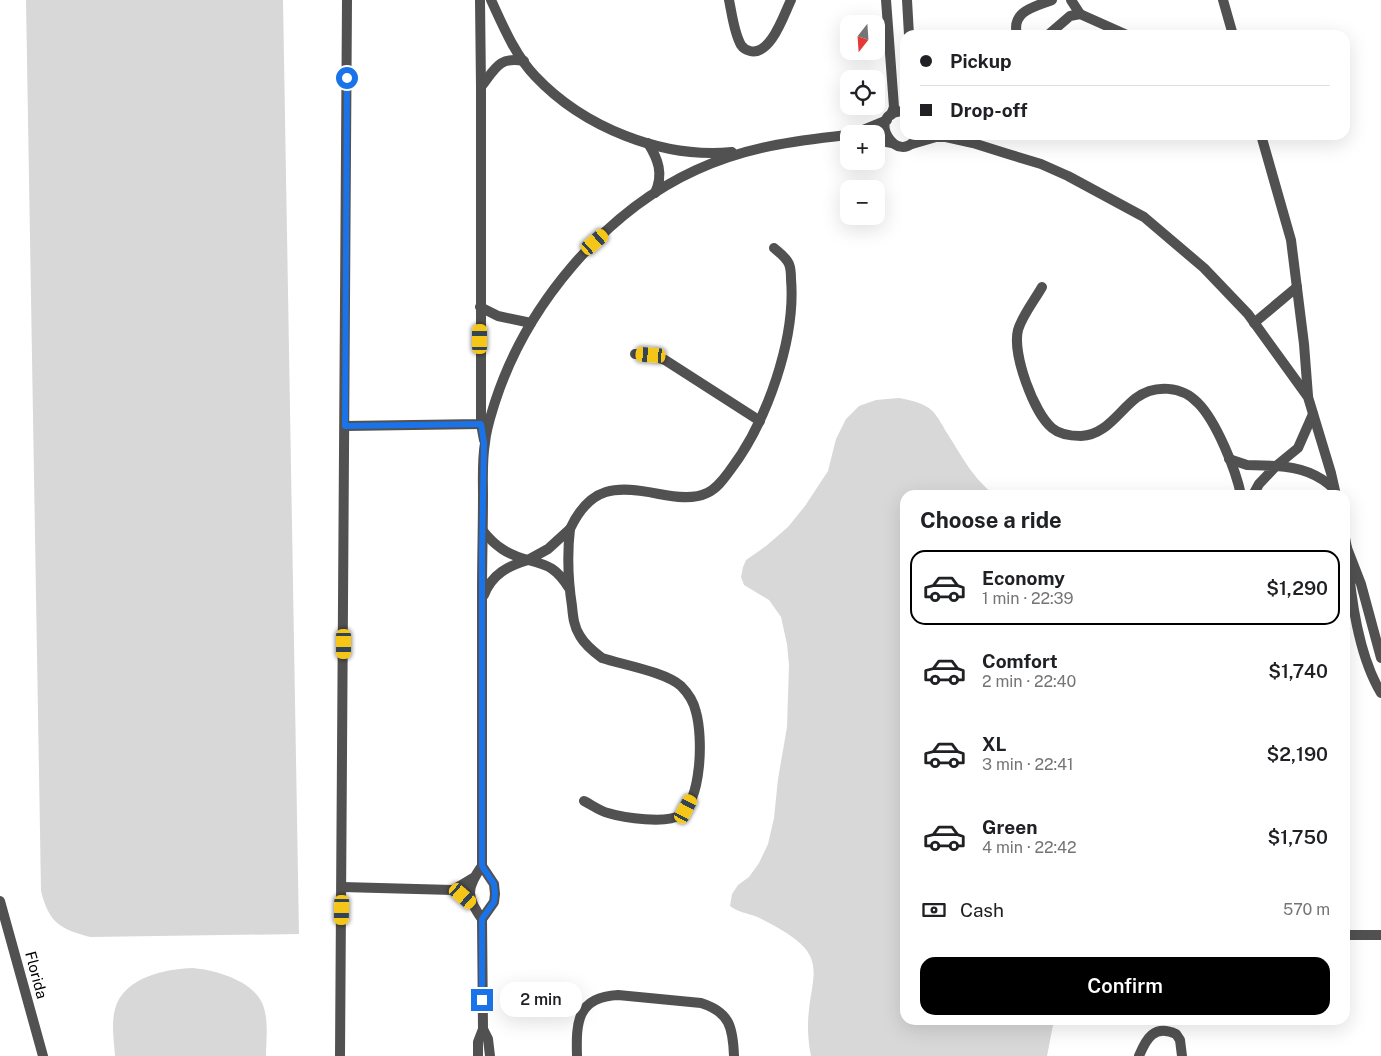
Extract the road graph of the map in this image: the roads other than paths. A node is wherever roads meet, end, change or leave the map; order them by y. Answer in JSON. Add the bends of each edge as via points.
{"nodes":[{"id":1,"x":347,"y":0,"type":"edge"},
{"id":2,"x":480,"y":0,"type":"edge"},
{"id":3,"x":491,"y":0,"type":"edge"},
{"id":4,"x":729,"y":0,"type":"edge"},
{"id":5,"x":791,"y":0,"type":"edge"},
{"id":6,"x":886,"y":0,"type":"edge"},
{"id":7,"x":907,"y":0,"type":"edge"},
{"id":8,"x":1052,"y":0,"type":"edge"},
{"id":9,"x":1071,"y":0,"type":"edge"},
{"id":10,"x":1224,"y":0,"type":"edge"},
{"id":11,"x":1080,"y":14,"type":"junction"},
{"id":12,"x":909,"y":30,"type":"edge"},
{"id":13,"x":1017,"y":30,"type":"edge"},
{"id":14,"x":1054,"y":30,"type":"edge"},
{"id":15,"x":1116,"y":30,"type":"edge"},
{"id":16,"x":1232,"y":30,"type":"edge"},
{"id":17,"x":524,"y":61,"type":"junction"},
{"id":18,"x":482,"y":87,"type":"junction"},
{"id":19,"x":900,"y":112,"type":"edge"},
{"id":20,"x":889,"y":118,"type":"junction"},
{"id":21,"x":873,"y":125,"type":"edge"},
{"id":22,"x":840,"y":136,"type":"edge"},
{"id":23,"x":914,"y":140,"type":"edge"},
{"id":24,"x":925,"y":140,"type":"edge"},
{"id":25,"x":960,"y":140,"type":"edge"},
{"id":26,"x":1262,"y":140,"type":"edge"},
{"id":27,"x":885,"y":142,"type":"edge"},
{"id":28,"x":648,"y":143,"type":"junction"},
{"id":29,"x":892,"y":143,"type":"junction"},
{"id":30,"x":911,"y":144,"type":"junction"},
{"id":31,"x":750,"y":150,"type":"junction"},
{"id":32,"x":655,"y":193,"type":"junction"},
{"id":33,"x":774,"y":248,"type":"dead end"},
{"id":34,"x":1297,"y":287,"type":"junction"},
{"id":35,"x":1042,"y":288,"type":"dead end"},
{"id":36,"x":480,"y":308,"type":"junction"},
{"id":37,"x":531,"y":323,"type":"junction"},
{"id":38,"x":1254,"y":323,"type":"junction"},
{"id":39,"x":636,"y":354,"type":"dead end"},
{"id":40,"x":1308,"y":397,"type":"junction"},
{"id":41,"x":1312,"y":414,"type":"junction"},
{"id":42,"x":760,"y":421,"type":"junction"},
{"id":43,"x":485,"y":422,"type":"junction"},
{"id":44,"x":345,"y":426,"type":"junction"},
{"id":45,"x":1229,"y":459,"type":"junction"},
{"id":46,"x":1276,"y":466,"type":"junction"},
{"id":47,"x":1239,"y":490,"type":"edge"},
{"id":48,"x":1255,"y":490,"type":"edge"},
{"id":49,"x":1333,"y":490,"type":"edge"},
{"id":50,"x":1334,"y":490,"type":"edge"},
{"id":51,"x":570,"y":529,"type":"junction"},
{"id":52,"x":482,"y":531,"type":"junction"},
{"id":53,"x":1350,"y":554,"type":"edge"},
{"id":54,"x":528,"y":560,"type":"junction"},
{"id":55,"x":569,"y":588,"type":"junction"},
{"id":56,"x":1350,"y":590,"type":"edge"},
{"id":57,"x":482,"y":601,"type":"junction"},
{"id":58,"x":1381,"y":658,"type":"edge"},
{"id":59,"x":1381,"y":693,"type":"edge"},
{"id":60,"x":584,"y":801,"type":"dead end"},
{"id":61,"x":482,"y":866,"type":"junction"},
{"id":62,"x":474,"y":878,"type":"junction"},
{"id":63,"x":342,"y":887,"type":"junction"},
{"id":64,"x":453,"y":890,"type":"junction"},
{"id":65,"x":0,"y":901,"type":"edge"},
{"id":66,"x":471,"y":903,"type":"junction"},
{"id":67,"x":482,"y":919,"type":"junction"},
{"id":68,"x":1350,"y":935,"type":"edge"},
{"id":69,"x":1381,"y":935,"type":"edge"},
{"id":70,"x":483,"y":1029,"type":"junction"},
{"id":71,"x":42,"y":1056,"type":"edge"},
{"id":72,"x":340,"y":1056,"type":"edge"},
{"id":73,"x":478,"y":1056,"type":"edge"},
{"id":74,"x":490,"y":1056,"type":"edge"},
{"id":75,"x":577,"y":1056,"type":"edge"},
{"id":76,"x":734,"y":1056,"type":"edge"},
{"id":77,"x":1139,"y":1056,"type":"edge"},
{"id":78,"x":1182,"y":1056,"type":"edge"}],
"edges":[{"from":1,"to":44,"type":"street"},
{"from":2,"to":18,"type":"street"},
{"from":3,"to":17,"type":"street"},
{"from":4,"to":5,"type":"street","via":[[742,46],[755,52],[771,41]]},
{"from":6,"to":20,"type":"street","via":[[894,108]]},
{"from":7,"to":12,"type":"street"},
{"from":8,"to":13,"type":"street","via":[[1018,17]]},
{"from":9,"to":11,"type":"street"},
{"from":10,"to":16,"type":"street"},
{"from":11,"to":14,"type":"street","via":[[1070,16]]},
{"from":11,"to":15,"type":"street"},
{"from":17,"to":18,"type":"street","via":[[512,59],[499,65]]},
{"from":17,"to":28,"type":"street","via":[[549,90],[572,107],[616,131]]},
{"from":18,"to":36,"type":"street"},
{"from":19,"to":20,"type":"street"},
{"from":20,"to":21,"type":"street"},
{"from":20,"to":29,"type":"street","via":[[884,130]]},
{"from":22,"to":31,"type":"street"},
{"from":23,"to":30,"type":"street"},
{"from":24,"to":30,"type":"street"},
{"from":25,"to":38,"type":"street","via":[[1041,164],[1144,217],[1204,268]]},
{"from":26,"to":34,"type":"street","via":[[1291,240]]},
{"from":27,"to":29,"type":"street"},
{"from":28,"to":31,"type":"street","via":[[696,153]]},
{"from":28,"to":32,"type":"street","via":[[659,168],[659,185]]},
{"from":29,"to":30,"type":"street"},
{"from":31,"to":32,"type":"street","via":[[698,169]]},
{"from":32,"to":37,"type":"street","via":[[582,256]]},
{"from":33,"to":42,"type":"street","via":[[790,266],[792,294],[787,337],[774,386]]},
{"from":34,"to":38,"type":"street"},
{"from":34,"to":40,"type":"street"},
{"from":35,"to":45,"type":"street","via":[[1018,330],[1017,340],[1021,367],[1033,399],[1048,425],[1072,435],[1093,433],[1104,428],[1147,392],[1174,390],[1200,404]]},
{"from":36,"to":37,"type":"street","via":[[498,316]]},
{"from":36,"to":43,"type":"street"},
{"from":37,"to":43,"type":"street"},
{"from":38,"to":40,"type":"street"},
{"from":39,"to":42,"type":"street","via":[[665,360]]},
{"from":40,"to":41,"type":"street"},
{"from":41,"to":46,"type":"street","via":[[1298,448]]},
{"from":41,"to":50,"type":"street"},
{"from":42,"to":51,"type":"street","via":[[736,462],[708,493],[685,497],[639,490],[606,492],[581,508]]},
{"from":43,"to":44,"type":"street"},
{"from":43,"to":52,"type":"street"},
{"from":44,"to":63,"type":"street"},
{"from":45,"to":46,"type":"street","via":[[1247,465]]},
{"from":45,"to":47,"type":"street"},
{"from":46,"to":48,"type":"street"},
{"from":46,"to":49,"type":"street","via":[[1305,470],[1328,483]]},
{"from":51,"to":54,"type":"street","via":[[548,549]]},
{"from":51,"to":55,"type":"street"},
{"from":52,"to":54,"type":"street","via":[[495,546]]},
{"from":52,"to":57,"type":"street"},
{"from":53,"to":58,"type":"street"},
{"from":54,"to":55,"type":"street","via":[[552,568]]},
{"from":54,"to":57,"type":"street","via":[[512,564],[494,577]]},
{"from":55,"to":60,"type":"street","via":[[576,629],[586,644],[602,658],[669,678],[680,685],[692,702],[698,724],[700,759],[696,781],[692,798],[679,815],[672,819],[652,820],[607,813]]},
{"from":56,"to":59,"type":"street","via":[[1361,642]]},
{"from":57,"to":61,"type":"street"},
{"from":61,"to":62,"type":"street"},
{"from":61,"to":67,"type":"street","via":[[494,884],[495,894],[494,902]]},
{"from":62,"to":64,"type":"street"},
{"from":62,"to":66,"type":"street","via":[[469,891]]},
{"from":63,"to":64,"type":"street"},
{"from":63,"to":72,"type":"street"},
{"from":64,"to":66,"type":"street"},
{"from":65,"to":71,"type":"street","name":"Florida"},
{"from":66,"to":67,"type":"street"},
{"from":67,"to":70,"type":"street"},
{"from":68,"to":69,"type":"street"},
{"from":70,"to":73,"type":"street","via":[[478,1042]]},
{"from":70,"to":74,"type":"street"},
{"from":75,"to":76,"type":"street","via":[[576,1030],[583,1010],[607,995],[711,1006],[729,1023]]},
{"from":77,"to":78,"type":"street","via":[[1150,1035],[1164,1031],[1176,1034]]}]}
